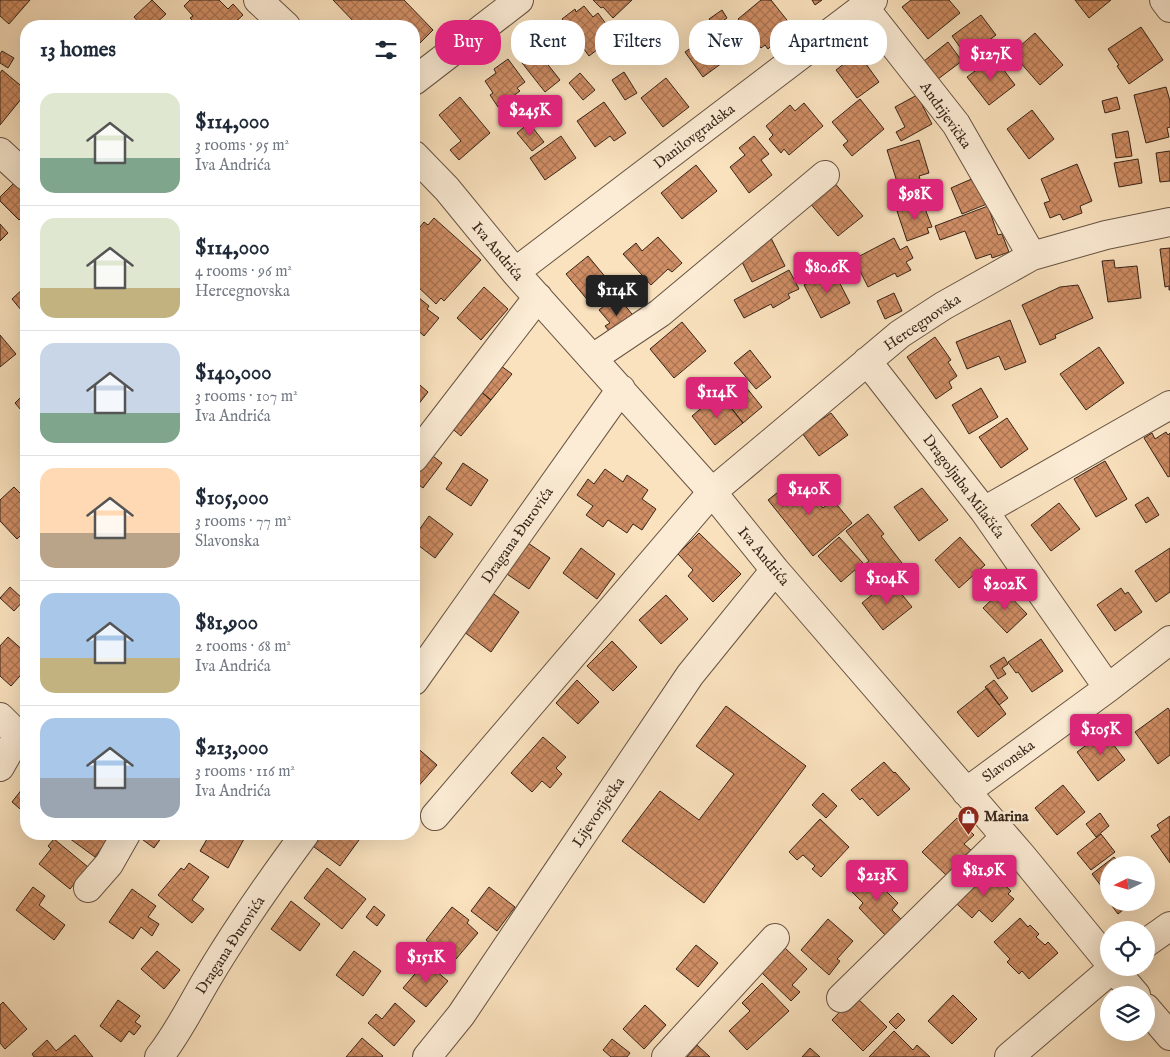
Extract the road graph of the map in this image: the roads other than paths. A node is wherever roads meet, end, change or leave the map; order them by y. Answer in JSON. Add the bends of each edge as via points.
{"nodes":[{"id":1,"x":258,"y":0,"type":"edge"},
{"id":2,"x":519,"y":0,"type":"edge"},
{"id":3,"x":1164,"y":0,"type":"edge"},
{"id":4,"x":868,"y":4,"type":"edge"},
{"id":5,"x":1170,"y":8,"type":"edge"},
{"id":6,"x":280,"y":20,"type":"edge"},
{"id":7,"x":420,"y":77,"type":"edge"},
{"id":8,"x":0,"y":152,"type":"edge"},
{"id":9,"x":420,"y":161,"type":"edge"},
{"id":10,"x":20,"y":170,"type":"edge"},
{"id":11,"x":825,"y":175,"type":"dead end"},
{"id":12,"x":1170,"y":222,"type":"edge"},
{"id":13,"x":1032,"y":256,"type":"junction"},
{"id":14,"x":515,"y":272,"type":"junction"},
{"id":15,"x":538,"y":297,"type":"junction"},
{"id":16,"x":593,"y":358,"type":"junction"},
{"id":17,"x":867,"y":361,"type":"junction"},
{"id":18,"x":620,"y":389,"type":"junction"},
{"id":19,"x":1170,"y":405,"type":"edge"},
{"id":20,"x":420,"y":450,"type":"edge"},
{"id":21,"x":712,"y":492,"type":"junction"},
{"id":22,"x":984,"y":511,"type":"junction"},
{"id":23,"x":775,"y":570,"type":"junction"},
{"id":24,"x":1170,"y":640,"type":"edge"},
{"id":25,"x":420,"y":672,"type":"edge"},
{"id":26,"x":1108,"y":688,"type":"junction"},
{"id":27,"x":15,"y":731,"type":"edge"},
{"id":28,"x":0,"y":767,"type":"edge"},
{"id":29,"x":966,"y":792,"type":"junction"},
{"id":30,"x":434,"y":816,"type":"dead end"},
{"id":31,"x":1005,"y":836,"type":"junction"},
{"id":32,"x":123,"y":840,"type":"edge"},
{"id":33,"x":301,"y":840,"type":"edge"},
{"id":34,"x":88,"y":888,"type":"dead end"},
{"id":35,"x":1170,"y":926,"type":"edge"},
{"id":36,"x":1155,"y":937,"type":"edge"},
{"id":37,"x":775,"y":938,"type":"dead end"},
{"id":38,"x":1100,"y":951,"type":"edge"},
{"id":39,"x":1104,"y":976,"type":"edge"},
{"id":40,"x":1120,"y":976,"type":"edge"},
{"id":41,"x":1128,"y":986,"type":"edge"},
{"id":42,"x":841,"y":998,"type":"dead end"},
{"id":43,"x":1155,"y":1018,"type":"edge"},
{"id":44,"x":1170,"y":1036,"type":"edge"},
{"id":45,"x":159,"y":1057,"type":"edge"},
{"id":46,"x":427,"y":1057,"type":"edge"},
{"id":47,"x":666,"y":1057,"type":"edge"},
{"id":48,"x":1009,"y":1057,"type":"edge"}],
"edges":[{"from":1,"to":6,"type":"street"},
{"from":2,"to":7,"type":"street"},
{"from":3,"to":5,"type":"street"},
{"from":4,"to":13,"type":"street","name":"Andrijevička","via":[[956,124]]},
{"from":4,"to":14,"type":"street","name":"Danilovgradska"},
{"from":8,"to":10,"type":"street"},
{"from":9,"to":14,"type":"street","name":"Iva Andrića"},
{"from":11,"to":16,"type":"street","via":[[660,313]]},
{"from":12,"to":13,"type":"street","name":"Hercegnovska","via":[[1106,235]]},
{"from":13,"to":17,"type":"street","name":"Hercegnovska","via":[[943,306],[900,334]]},
{"from":14,"to":15,"type":"street","name":"Iva Andrića"},
{"from":15,"to":16,"type":"street","name":"Iva Andrića"},
{"from":15,"to":20,"type":"street"},
{"from":16,"to":18,"type":"street","name":"Iva Andrića"},
{"from":17,"to":21,"type":"street","name":"Hercegnovska"},
{"from":17,"to":22,"type":"street","name":"Dragoljuba Milačića"},
{"from":18,"to":21,"type":"street","name":"Iva Andrića"},
{"from":18,"to":25,"type":"street","name":"Dragana Đurovića"},
{"from":19,"to":22,"type":"street"},
{"from":21,"to":23,"type":"street","name":"Iva Andrića"},
{"from":21,"to":30,"type":"street","name":"Hercegnovska"},
{"from":22,"to":26,"type":"street","name":"Dragoljuba Milačića"},
{"from":23,"to":29,"type":"street","name":"Iva Andrića"},
{"from":23,"to":46,"type":"street","name":"Lijevoriječka","via":[[690,675],[461,1015]]},
{"from":24,"to":26,"type":"street","name":"Slavonska"},
{"from":26,"to":29,"type":"street","name":"Slavonska"},
{"from":27,"to":28,"type":"street"},
{"from":29,"to":31,"type":"street","name":"Iva Andrića"},
{"from":31,"to":38,"type":"street","name":"Iva Andrića"},
{"from":31,"to":42,"type":"street"},
{"from":32,"to":34,"type":"street","via":[[109,864]]},
{"from":33,"to":45,"type":"street","name":"Dragana Đurovića"},
{"from":35,"to":36,"type":"street"},
{"from":37,"to":47,"type":"street"},
{"from":39,"to":48,"type":"street"},
{"from":40,"to":41,"type":"street"},
{"from":43,"to":44,"type":"street"}]}
